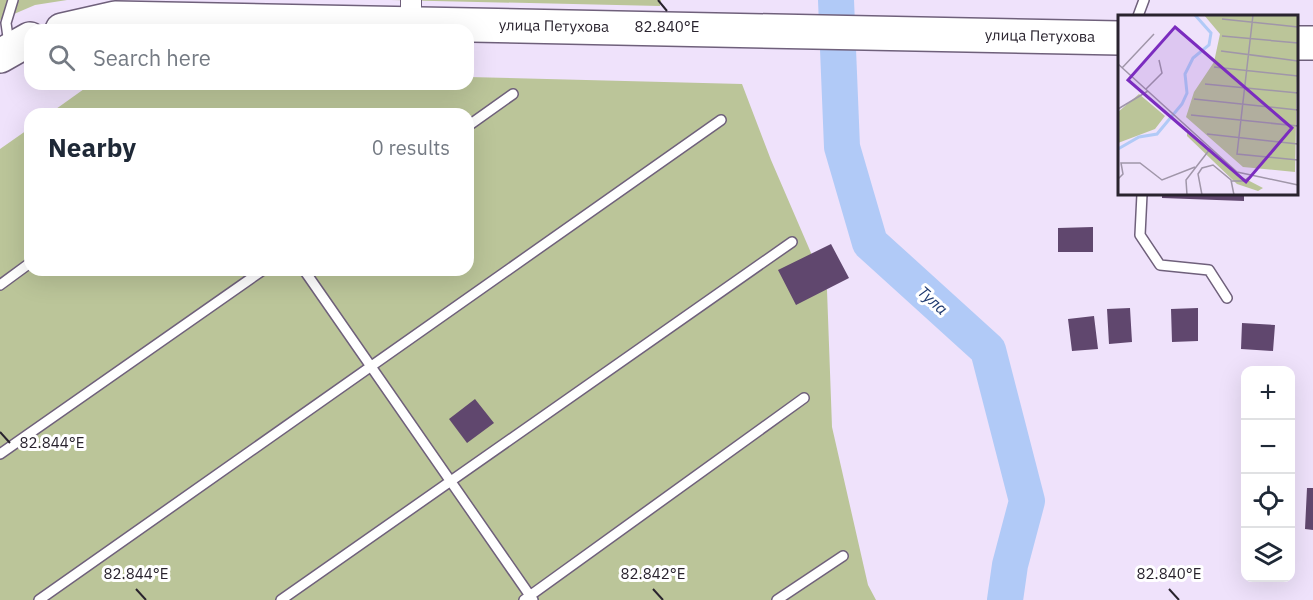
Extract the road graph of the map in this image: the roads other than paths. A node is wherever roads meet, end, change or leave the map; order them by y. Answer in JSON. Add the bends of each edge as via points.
{"nodes":[{"id":1,"x":13,"y":0,"type":"edge"},
{"id":2,"x":1144,"y":0,"type":"edge"},
{"id":3,"x":411,"y":12,"type":"edge"},
{"id":4,"x":1138,"y":15,"type":"edge"},
{"id":5,"x":88,"y":24,"type":"edge"},
{"id":6,"x":1115,"y":38,"type":"edge"},
{"id":7,"x":1298,"y":42,"type":"edge"},
{"id":8,"x":1313,"y":43,"type":"edge"},
{"id":9,"x":14,"y":48,"type":"edge"},
{"id":10,"x":513,"y":94,"type":"dead end"},
{"id":11,"x":721,"y":120,"type":"dead end"},
{"id":12,"x":474,"y":122,"type":"edge"},
{"id":13,"x":1142,"y":195,"type":"edge"},
{"id":14,"x":792,"y":242,"type":"dead end"},
{"id":15,"x":24,"y":267,"type":"edge"},
{"id":16,"x":254,"y":276,"type":"edge"},
{"id":17,"x":307,"y":276,"type":"edge"},
{"id":18,"x":0,"y":285,"type":"edge"},
{"id":19,"x":1227,"y":298,"type":"dead end"},
{"id":20,"x":371,"y":367,"type":"junction"},
{"id":21,"x":804,"y":398,"type":"dead end"},
{"id":22,"x":0,"y":454,"type":"edge"},
{"id":23,"x":450,"y":481,"type":"junction"},
{"id":24,"x":843,"y":556,"type":"dead end"},
{"id":25,"x":529,"y":599,"type":"edge"},
{"id":26,"x":39,"y":600,"type":"edge"},
{"id":27,"x":281,"y":600,"type":"edge"},
{"id":28,"x":777,"y":600,"type":"edge"}],
"edges":[{"from":1,"to":9,"type":"lane","via":[[6,23]]},
{"from":2,"to":4,"type":"lane"},
{"from":3,"to":5,"type":"highway","name":"улица Петухова","via":[[115,18]]},
{"from":3,"to":6,"type":"highway","name":"улица Петухова","via":[[720,29]]},
{"from":7,"to":8,"type":"highway"},
{"from":10,"to":12,"type":"lane"},
{"from":11,"to":20,"type":"lane"},
{"from":13,"to":19,"type":"lane","via":[[1140,235],[1160,266],[1209,270]]},
{"from":14,"to":23,"type":"lane"},
{"from":15,"to":18,"type":"lane"},
{"from":16,"to":22,"type":"lane"},
{"from":17,"to":20,"type":"lane"},
{"from":20,"to":23,"type":"lane"},
{"from":20,"to":26,"type":"lane"},
{"from":21,"to":25,"type":"lane"},
{"from":23,"to":25,"type":"lane"},
{"from":23,"to":27,"type":"lane"},
{"from":24,"to":28,"type":"lane"}]}
